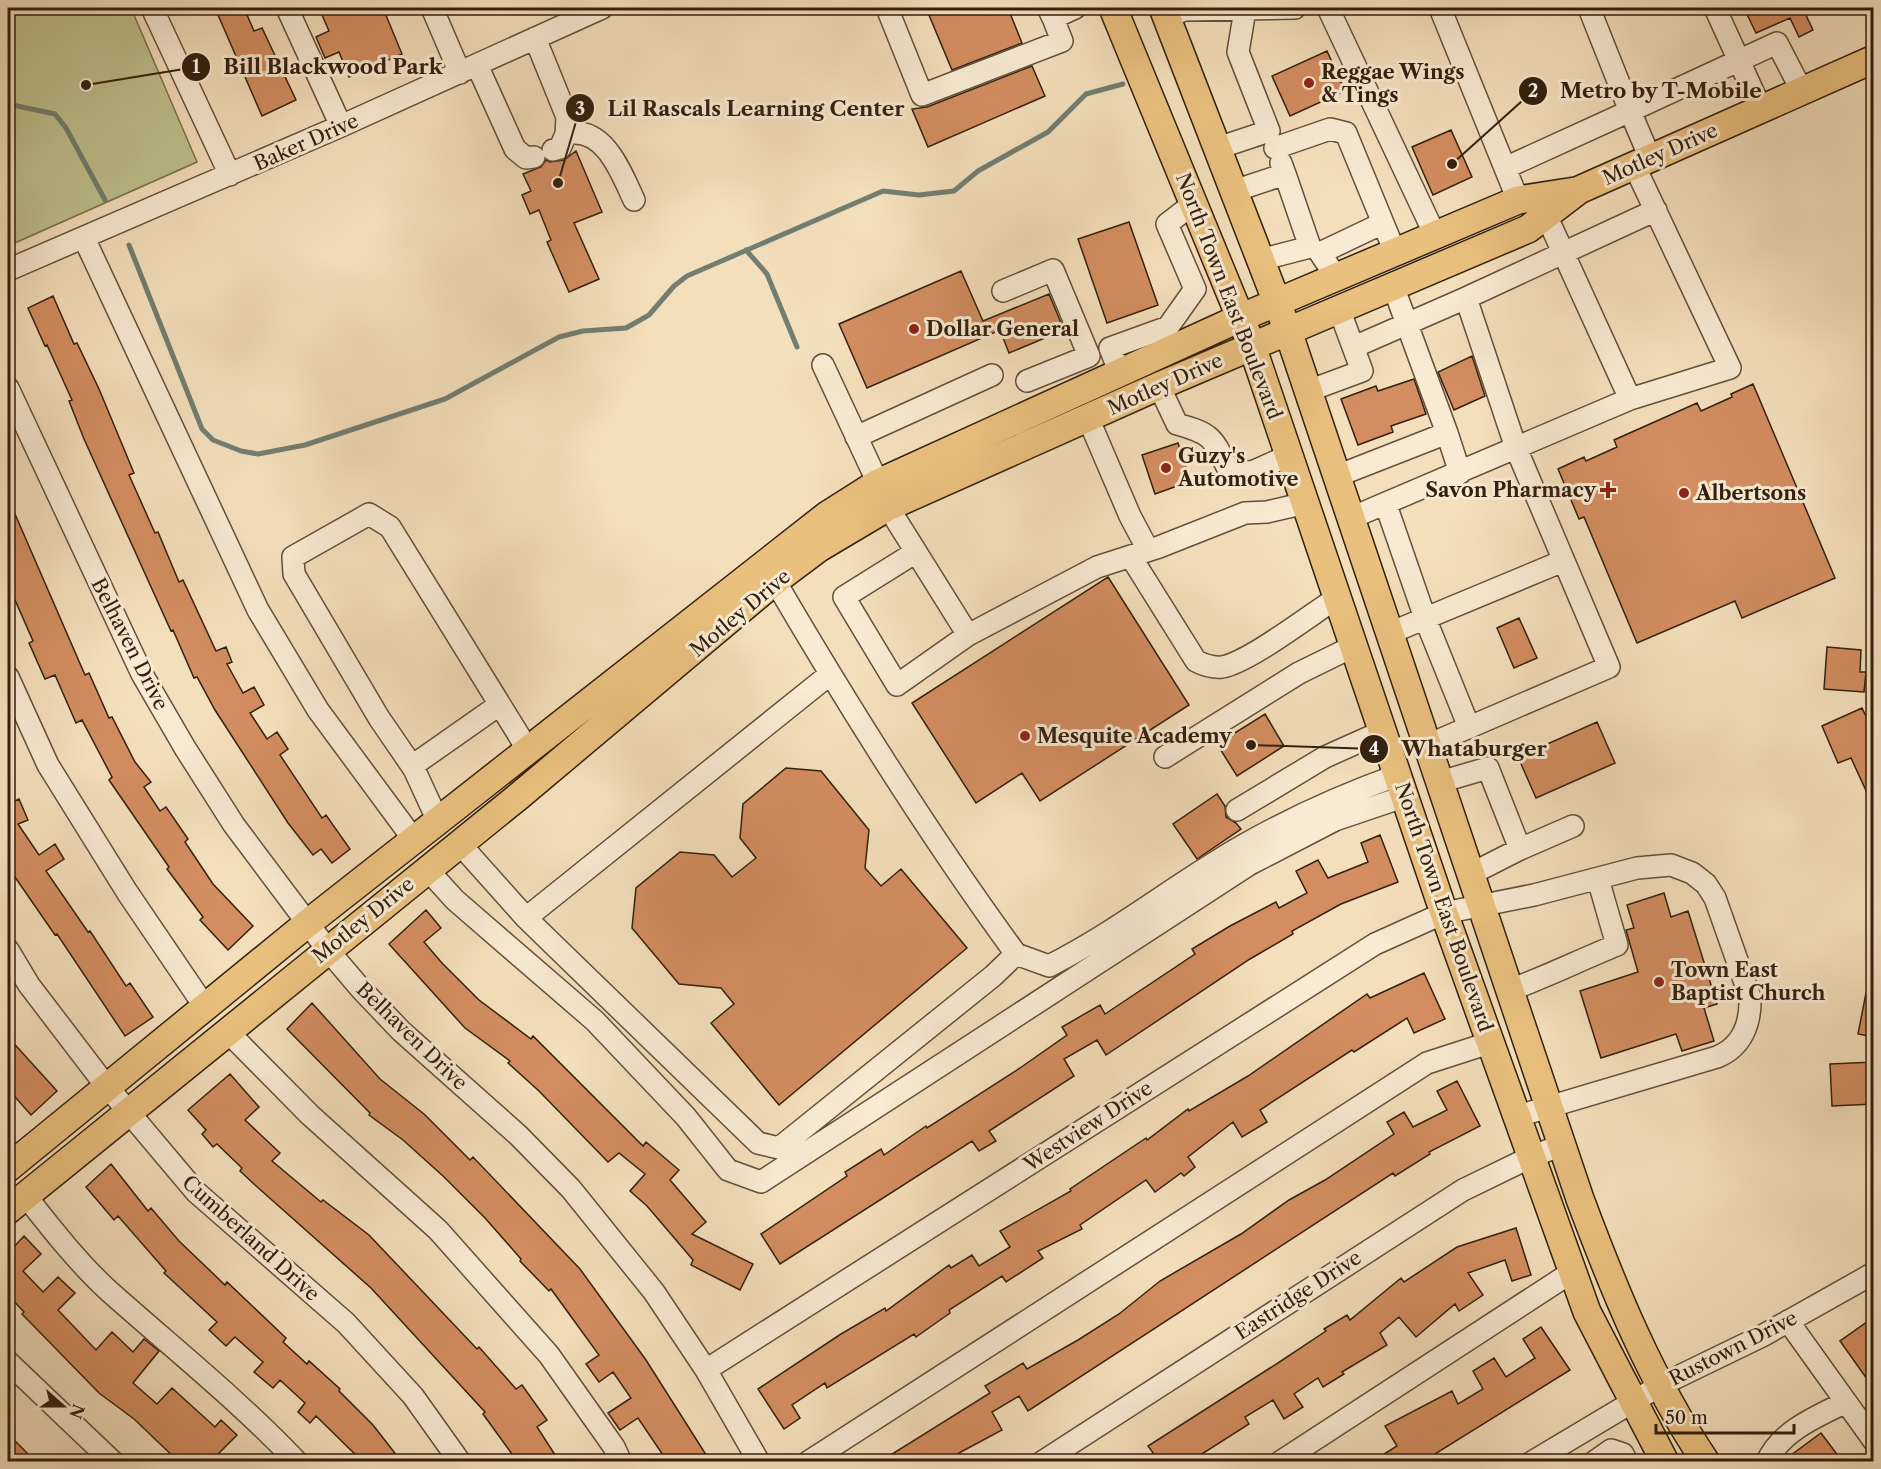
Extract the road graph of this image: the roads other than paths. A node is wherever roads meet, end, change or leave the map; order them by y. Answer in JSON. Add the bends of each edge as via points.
{"nodes":[{"id":1,"x":152,"y":8,"type":"edge"},
{"id":2,"x":287,"y":8,"type":"edge"},
{"id":3,"x":432,"y":8,"type":"edge"},
{"id":4,"x":602,"y":8,"type":"edge"},
{"id":5,"x":887,"y":8,"type":"edge"},
{"id":6,"x":1075,"y":8,"type":"edge"},
{"id":7,"x":1113,"y":8,"type":"edge"},
{"id":8,"x":1295,"y":8,"type":"edge"},
{"id":9,"x":1328,"y":8,"type":"edge"},
{"id":10,"x":1440,"y":8,"type":"edge"},
{"id":11,"x":1589,"y":8,"type":"edge"},
{"id":12,"x":1715,"y":8,"type":"edge"},
{"id":13,"x":1245,"y":10,"type":"junction"},
{"id":14,"x":1050,"y":13,"type":"edge"},
{"id":15,"x":1165,"y":13,"type":"edge"},
{"id":16,"x":565,"y":15,"type":"edge"},
{"id":17,"x":535,"y":38,"type":"junction"},
{"id":18,"x":1874,"y":59,"type":"edge"},
{"id":19,"x":1739,"y":61,"type":"junction"},
{"id":20,"x":469,"y":69,"type":"junction"},
{"id":21,"x":1802,"y":91,"type":"junction"},
{"id":22,"x":1761,"y":109,"type":"junction"},
{"id":23,"x":1630,"y":111,"type":"junction"},
{"id":24,"x":341,"y":126,"type":"junction"},
{"id":25,"x":1272,"y":140,"type":"junction"},
{"id":26,"x":551,"y":147,"type":"junction"},
{"id":27,"x":1218,"y":148,"type":"junction"},
{"id":28,"x":1642,"y":161,"type":"junction"},
{"id":29,"x":1505,"y":168,"type":"junction"},
{"id":30,"x":1285,"y":174,"type":"junction"},
{"id":31,"x":230,"y":175,"type":"junction"},
{"id":32,"x":1579,"y":190,"type":"junction"},
{"id":33,"x":1234,"y":191,"type":"junction"},
{"id":34,"x":634,"y":200,"type":"dead end"},
{"id":35,"x":1518,"y":200,"type":"junction"},
{"id":36,"x":1193,"y":204,"type":"junction"},
{"id":37,"x":1656,"y":210,"type":"junction"},
{"id":38,"x":1546,"y":215,"type":"junction"},
{"id":39,"x":1383,"y":223,"type":"junction"},
{"id":40,"x":1435,"y":235,"type":"junction"},
{"id":41,"x":84,"y":238,"type":"junction"},
{"id":42,"x":1315,"y":250,"type":"junction"},
{"id":43,"x":1395,"y":252,"type":"junction"},
{"id":44,"x":1562,"y":252,"type":"junction"},
{"id":45,"x":1260,"y":260,"type":"junction"},
{"id":46,"x":8,"y":270,"type":"edge"},
{"id":47,"x":1336,"y":277,"type":"junction"},
{"id":48,"x":1393,"y":286,"type":"junction"},
{"id":49,"x":1003,"y":291,"type":"dead end"},
{"id":50,"x":1466,"y":298,"type":"junction"},
{"id":51,"x":1276,"y":303,"type":"junction"},
{"id":52,"x":1339,"y":309,"type":"junction"},
{"id":53,"x":1240,"y":318,"type":"junction"},
{"id":54,"x":1406,"y":325,"type":"junction"},
{"id":55,"x":1288,"y":331,"type":"junction"},
{"id":56,"x":1252,"y":346,"type":"junction"},
{"id":57,"x":1353,"y":347,"type":"junction"},
{"id":58,"x":1110,"y":348,"type":"junction"},
{"id":59,"x":1089,"y":356,"type":"junction"},
{"id":60,"x":823,"y":365,"type":"dead end"},
{"id":61,"x":1054,"y":371,"type":"junction"},
{"id":62,"x":1120,"y":374,"type":"junction"},
{"id":63,"x":992,"y":375,"type":"dead end"},
{"id":64,"x":1027,"y":381,"type":"dead end"},
{"id":65,"x":1159,"y":386,"type":"junction"},
{"id":66,"x":8,"y":388,"type":"edge"},
{"id":67,"x":1308,"y":391,"type":"junction"},
{"id":68,"x":1068,"y":397,"type":"junction"},
{"id":69,"x":1630,"y":399,"type":"junction"},
{"id":70,"x":1088,"y":418,"type":"junction"},
{"id":71,"x":1448,"y":433,"type":"junction"},
{"id":72,"x":856,"y":437,"type":"junction"},
{"id":73,"x":1516,"y":448,"type":"junction"},
{"id":74,"x":1290,"y":455,"type":"junction"},
{"id":75,"x":1460,"y":473,"type":"junction"},
{"id":76,"x":1337,"y":476,"type":"junction"},
{"id":77,"x":883,"y":495,"type":"junction"},
{"id":78,"x":1306,"y":503,"type":"junction"},
{"id":79,"x":1386,"y":505,"type":"junction"},
{"id":80,"x":1351,"y":518,"type":"junction"},
{"id":81,"x":916,"y":552,"type":"junction"},
{"id":82,"x":1140,"y":554,"type":"junction"},
{"id":83,"x":1563,"y":561,"type":"junction"},
{"id":84,"x":775,"y":581,"type":"junction"},
{"id":85,"x":1338,"y":597,"type":"junction"},
{"id":86,"x":1425,"y":618,"type":"junction"},
{"id":87,"x":1390,"y":633,"type":"junction"},
{"id":88,"x":968,"y":635,"type":"junction"},
{"id":89,"x":1354,"y":645,"type":"junction"},
{"id":90,"x":829,"y":675,"type":"junction"},
{"id":91,"x":8,"y":678,"type":"edge"},
{"id":92,"x":499,"y":705,"type":"junction"},
{"id":93,"x":1469,"y":728,"type":"junction"},
{"id":94,"x":1383,"y":731,"type":"junction"},
{"id":95,"x":1428,"y":746,"type":"junction"},
{"id":96,"x":528,"y":750,"type":"junction"},
{"id":97,"x":1165,"y":756,"type":"dead end"},
{"id":98,"x":412,"y":766,"type":"junction"},
{"id":99,"x":1440,"y":782,"type":"junction"},
{"id":100,"x":1402,"y":785,"type":"junction"},
{"id":101,"x":1237,"y":810,"type":"dead end"},
{"id":102,"x":438,"y":821,"type":"junction"},
{"id":103,"x":1573,"y":826,"type":"dead end"},
{"id":104,"x":414,"y":840,"type":"junction"},
{"id":105,"x":459,"y":843,"type":"junction"},
{"id":106,"x":1520,"y":849,"type":"junction"},
{"id":107,"x":426,"y":868,"type":"junction"},
{"id":108,"x":1471,"y":874,"type":"junction"},
{"id":109,"x":1598,"y":879,"type":"junction"},
{"id":110,"x":1482,"y":906,"type":"junction"},
{"id":111,"x":1444,"y":913,"type":"junction"},
{"id":112,"x":526,"y":918,"type":"junction"},
{"id":113,"x":308,"y":923,"type":"junction"},
{"id":114,"x":327,"y":949,"type":"junction"},
{"id":115,"x":8,"y":950,"type":"edge"},
{"id":116,"x":1016,"y":954,"type":"junction"},
{"id":117,"x":1510,"y":990,"type":"junction"},
{"id":118,"x":205,"y":1007,"type":"junction"},
{"id":119,"x":227,"y":1031,"type":"junction"},
{"id":120,"x":1492,"y":1042,"type":"junction"},
{"id":121,"x":108,"y":1087,"type":"junction"},
{"id":122,"x":1549,"y":1106,"type":"junction"},
{"id":123,"x":128,"y":1112,"type":"junction"},
{"id":124,"x":1518,"y":1116,"type":"junction"},
{"id":125,"x":1562,"y":1145,"type":"junction"},
{"id":126,"x":1533,"y":1156,"type":"junction"},
{"id":127,"x":8,"y":1166,"type":"edge"},
{"id":128,"x":16,"y":1202,"type":"edge"},
{"id":129,"x":1572,"y":1272,"type":"junction"},
{"id":130,"x":1874,"y":1273,"type":"edge"},
{"id":131,"x":1788,"y":1321,"type":"junction"},
{"id":132,"x":8,"y":1362,"type":"edge"},
{"id":133,"x":706,"y":1370,"type":"junction"},
{"id":134,"x":1661,"y":1384,"type":"junction"},
{"id":135,"x":1633,"y":1400,"type":"junction"},
{"id":136,"x":1846,"y":1402,"type":"junction"},
{"id":137,"x":1874,"y":1441,"type":"edge"},
{"id":138,"x":113,"y":1461,"type":"edge"},
{"id":139,"x":297,"y":1461,"type":"edge"},
{"id":140,"x":460,"y":1461,"type":"edge"},
{"id":141,"x":621,"y":1461,"type":"edge"},
{"id":142,"x":759,"y":1461,"type":"edge"},
{"id":143,"x":808,"y":1461,"type":"edge"},
{"id":144,"x":1042,"y":1461,"type":"edge"},
{"id":145,"x":1280,"y":1461,"type":"edge"},
{"id":146,"x":1532,"y":1461,"type":"edge"},
{"id":147,"x":1593,"y":1461,"type":"edge"},
{"id":148,"x":1627,"y":1461,"type":"edge"},
{"id":149,"x":1665,"y":1461,"type":"edge"},
{"id":150,"x":1706,"y":1461,"type":"edge"},
{"id":151,"x":1767,"y":1461,"type":"edge"}],
"edges":[{"from":1,"to":31,"type":"street"},
{"from":2,"to":24,"type":"street"},
{"from":3,"to":20,"type":"street"},
{"from":4,"to":16,"type":"street","name":"Baker Drive"},
{"from":5,"to":14,"type":"street","via":[[922,95],[1062,41]]},
{"from":6,"to":14,"type":"street"},
{"from":7,"to":36,"type":"main road","name":"North Town East Boulevard"},
{"from":8,"to":13,"type":"street"},
{"from":9,"to":40,"type":"street"},
{"from":10,"to":29,"type":"street"},
{"from":11,"to":23,"type":"street"},
{"from":12,"to":19,"type":"street"},
{"from":13,"to":15,"type":"street"},
{"from":13,"to":25,"type":"street","via":[[1238,52]]},
{"from":15,"to":27,"type":"main road","name":"North Town East Boulevard"},
{"from":16,"to":17,"type":"street","name":"Baker Drive"},
{"from":17,"to":20,"type":"street","name":"Baker Drive"},
{"from":17,"to":26,"type":"street","via":[[567,117]]},
{"from":18,"to":21,"type":"main road","name":"Motley Drive"},
{"from":19,"to":21,"type":"street","via":[[1777,43]]},
{"from":19,"to":22,"type":"street"},
{"from":19,"to":23,"type":"street"},
{"from":20,"to":24,"type":"street","name":"Baker Drive"},
{"from":20,"to":26,"type":"street","via":[[515,149],[526,158]]},
{"from":21,"to":22,"type":"main road","name":"Motley Drive"},
{"from":22,"to":28,"type":"main road","name":"Motley Drive"},
{"from":23,"to":28,"type":"street"},
{"from":23,"to":29,"type":"street"},
{"from":24,"to":31,"type":"street","name":"Baker Drive"},
{"from":25,"to":27,"type":"street"},
{"from":25,"to":30,"type":"street"},
{"from":25,"to":39,"type":"street","via":[[1330,129],[1346,133]]},
{"from":26,"to":34,"type":"street","via":[[576,132],[586,134],[614,157]]},
{"from":27,"to":33,"type":"main road","name":"North Town East Boulevard"},
{"from":28,"to":32,"type":"main road","name":"Motley Drive"},
{"from":28,"to":37,"type":"street"},
{"from":29,"to":35,"type":"street"},
{"from":30,"to":33,"type":"street"},
{"from":30,"to":42,"type":"street"},
{"from":31,"to":41,"type":"street","name":"Baker Drive"},
{"from":32,"to":35,"type":"main road","name":"Motley Drive"},
{"from":32,"to":38,"type":"main road","name":"Motley Drive"},
{"from":33,"to":45,"type":"main road","name":"North Town East Boulevard"},
{"from":35,"to":40,"type":"main road","name":"Motley Drive"},
{"from":36,"to":53,"type":"main road","name":"North Town East Boulevard"},
{"from":36,"to":58,"type":"street","via":[[1167,224],[1195,290],[1168,327]]},
{"from":37,"to":44,"type":"street"},
{"from":37,"to":69,"type":"street","via":[[1730,368]]},
{"from":38,"to":44,"type":"street"},
{"from":38,"to":48,"type":"main road","name":"Motley Drive","via":[[1528,229]]},
{"from":39,"to":42,"type":"street"},
{"from":39,"to":43,"type":"street"},
{"from":40,"to":43,"type":"main road","name":"Motley Drive"},
{"from":41,"to":46,"type":"street","name":"Baker Drive"},
{"from":41,"to":104,"type":"street","via":[[258,610],[318,710]]},
{"from":42,"to":45,"type":"street"},
{"from":42,"to":47,"type":"street"},
{"from":43,"to":47,"type":"main road","name":"Motley Drive"},
{"from":44,"to":50,"type":"street"},
{"from":44,"to":69,"type":"street"},
{"from":45,"to":51,"type":"main road","name":"North Town East Boulevard"},
{"from":47,"to":51,"type":"main road","name":"Motley Drive"},
{"from":48,"to":52,"type":"main road","name":"Motley Drive"},
{"from":48,"to":54,"type":"street"},
{"from":49,"to":59,"type":"street","via":[[1053,270]]},
{"from":50,"to":54,"type":"street"},
{"from":50,"to":73,"type":"street"},
{"from":51,"to":53,"type":"main road","name":"Motley Drive"},
{"from":51,"to":55,"type":"main road","name":"North Town East Boulevard"},
{"from":52,"to":55,"type":"main road","name":"Motley Drive"},
{"from":52,"to":57,"type":"street"},
{"from":53,"to":56,"type":"main road","name":"North Town East Boulevard"},
{"from":53,"to":62,"type":"main road","name":"Motley Drive"},
{"from":54,"to":57,"type":"street"},
{"from":54,"to":71,"type":"street"},
{"from":55,"to":56,"type":"main road","name":"Motley Drive"},
{"from":55,"to":67,"type":"main road","name":"North Town East Boulevard"},
{"from":56,"to":65,"type":"main road","name":"Motley Drive"},
{"from":56,"to":74,"type":"main road","name":"North Town East Boulevard"},
{"from":57,"to":67,"type":"street","via":[[1362,371]]},
{"from":58,"to":59,"type":"street"},
{"from":58,"to":62,"type":"street"},
{"from":59,"to":61,"type":"street"},
{"from":60,"to":72,"type":"street"},
{"from":61,"to":64,"type":"street"},
{"from":61,"to":68,"type":"street"},
{"from":62,"to":68,"type":"main road","name":"Motley Drive"},
{"from":63,"to":72,"type":"street"},
{"from":65,"to":70,"type":"main road","name":"Motley Drive"},
{"from":65,"to":74,"type":"street","via":[[1177,424],[1205,432],[1216,444],[1229,471],[1252,472]]},
{"from":66,"to":113,"type":"street","name":"Belhaven Drive","via":[[142,674],[234,825]]},
{"from":67,"to":76,"type":"main road","name":"North Town East Boulevard"},
{"from":68,"to":77,"type":"main road","name":"Motley Drive"},
{"from":69,"to":73,"type":"street"},
{"from":70,"to":77,"type":"main road","name":"Motley Drive"},
{"from":70,"to":82,"type":"street","via":[[1130,516]]},
{"from":71,"to":75,"type":"street"},
{"from":71,"to":76,"type":"street"},
{"from":72,"to":77,"type":"street"},
{"from":73,"to":75,"type":"street"},
{"from":73,"to":83,"type":"street"},
{"from":74,"to":78,"type":"main road","name":"North Town East Boulevard"},
{"from":75,"to":79,"type":"street"},
{"from":76,"to":80,"type":"main road","name":"North Town East Boulevard"},
{"from":77,"to":81,"type":"street"},
{"from":77,"to":84,"type":"main road","name":"Motley Drive"},
{"from":77,"to":96,"type":"main road","name":"Motley Drive","via":[[826,516]]},
{"from":78,"to":82,"type":"street","via":[[1267,513],[1245,513]]},
{"from":78,"to":85,"type":"main road","name":"North Town East Boulevard"},
{"from":79,"to":80,"type":"street"},
{"from":79,"to":86,"type":"street"},
{"from":80,"to":87,"type":"main road","name":"North Town East Boulevard"},
{"from":81,"to":88,"type":"street"},
{"from":81,"to":88,"type":"street","via":[[844,597],[897,685]]},
{"from":82,"to":85,"type":"street","via":[[1196,661],[1207,666],[1221,667],[1240,660]]},
{"from":82,"to":88,"type":"street","via":[[1065,582]]},
{"from":83,"to":86,"type":"street"},
{"from":83,"to":93,"type":"street","via":[[1609,667]]},
{"from":84,"to":90,"type":"street"},
{"from":84,"to":105,"type":"main road","name":"Motley Drive"},
{"from":85,"to":89,"type":"main road","name":"North Town East Boulevard"},
{"from":86,"to":87,"type":"street"},
{"from":86,"to":93,"type":"street"},
{"from":87,"to":89,"type":"main road"},
{"from":87,"to":95,"type":"main road","name":"North Town East Boulevard"},
{"from":89,"to":94,"type":"main road","name":"North Town East Boulevard"},
{"from":89,"to":97,"type":"street"},
{"from":90,"to":112,"type":"street"},
{"from":90,"to":116,"type":"street","via":[[945,857]]},
{"from":91,"to":118,"type":"street","via":[[48,765]]},
{"from":92,"to":96,"type":"street"},
{"from":92,"to":98,"type":"street"},
{"from":92,"to":98,"type":"street","via":[[390,527],[369,514],[293,557],[294,574]]},
{"from":93,"to":95,"type":"street"},
{"from":94,"to":100,"type":"main road","name":"North Town East Boulevard"},
{"from":94,"to":101,"type":"street","via":[[1325,757]]},
{"from":95,"to":99,"type":"main road","name":"North Town East Boulevard"},
{"from":96,"to":102,"type":"main road","name":"Motley Drive"},
{"from":98,"to":102,"type":"street"},
{"from":99,"to":106,"type":"street","via":[[1488,768]]},
{"from":99,"to":108,"type":"main road","name":"North Town East Boulevard"},
{"from":100,"to":107,"type":"street","via":[[1250,864],[761,1182],[728,1170],[686,1117],[595,1021],[455,900]]},
{"from":100,"to":111,"type":"main road","name":"North Town East Boulevard"},
{"from":100,"to":116,"type":"street","via":[[1343,795],[1243,846],[1079,951],[1049,966]]},
{"from":102,"to":104,"type":"main road","name":"Motley Drive"},
{"from":102,"to":105,"type":"main road"},
{"from":103,"to":106,"type":"street"},
{"from":104,"to":113,"type":"main road","name":"Motley Drive"},
{"from":105,"to":107,"type":"main road","name":"Motley Drive"},
{"from":105,"to":112,"type":"street"},
{"from":106,"to":108,"type":"street"},
{"from":107,"to":114,"type":"main road","name":"Motley Drive"},
{"from":108,"to":110,"type":"main road","name":"North Town East Boulevard"},
{"from":109,"to":110,"type":"street","name":"Westview Drive"},
{"from":109,"to":117,"type":"street","via":[[1617,945]]},
{"from":109,"to":122,"type":"street","name":"Westview Drive","via":[[1637,868],[1671,865],[1692,873],[1706,885],[1715,898],[1746,986],[1751,1013],[1730,1051]]},
{"from":110,"to":111,"type":"street","name":"Westview Drive"},
{"from":110,"to":117,"type":"main road","name":"North Town East Boulevard"},
{"from":111,"to":120,"type":"main road","name":"North Town East Boulevard"},
{"from":111,"to":133,"type":"street","name":"Westview Drive","via":[[1375,944],[1309,984]]},
{"from":112,"to":116,"type":"street","via":[[758,1143],[779,1148]]},
{"from":113,"to":114,"type":"street","name":"Belhaven Drive"},
{"from":113,"to":118,"type":"main road","name":"Motley Drive"},
{"from":114,"to":119,"type":"main road","name":"Motley Drive"},
{"from":114,"to":133,"type":"street","name":"Belhaven Drive","via":[[401,1031],[518,1135],[571,1189],[654,1292]]},
{"from":115,"to":121,"type":"street","name":"Cumberland Drive","via":[[29,985]]},
{"from":117,"to":122,"type":"main road","name":"North Town East Boulevard"},
{"from":118,"to":121,"type":"main road","name":"Motley Drive"},
{"from":119,"to":123,"type":"main road","name":"Motley Drive"},
{"from":119,"to":141,"type":"street","via":[[310,1115],[438,1230],[549,1355]]},
{"from":120,"to":124,"type":"main road","name":"North Town East Boulevard"},
{"from":120,"to":143,"type":"street","via":[[1427,1063]]},
{"from":121,"to":123,"type":"street","name":"Cumberland Drive"},
{"from":121,"to":127,"type":"main road","name":"Motley Drive"},
{"from":122,"to":124,"type":"street","name":"Westview Drive"},
{"from":122,"to":125,"type":"main road","name":"North Town East Boulevard"},
{"from":123,"to":128,"type":"main road","name":"Motley Drive"},
{"from":123,"to":140,"type":"street","name":"Cumberland Drive","via":[[196,1192],[346,1323],[414,1396]]},
{"from":124,"to":126,"type":"main road","name":"North Town East Boulevard"},
{"from":125,"to":126,"type":"street","name":"Eastridge Drive"},
{"from":125,"to":134,"type":"main road","name":"North Town East Boulevard","via":[[1610,1279]]},
{"from":126,"to":129,"type":"main road","name":"North Town East Boulevard"},
{"from":126,"to":144,"type":"street","name":"Eastridge Drive","via":[[1464,1190]]},
{"from":128,"to":139,"type":"street","via":[[43,1219],[108,1291],[252,1415]]},
{"from":129,"to":135,"type":"main road","name":"North Town East Boulevard","via":[[1587,1312]]},
{"from":129,"to":145,"type":"street"},
{"from":130,"to":131,"type":"street","name":"Rustown Drive"},
{"from":131,"to":134,"type":"street","name":"Rustown Drive"},
{"from":131,"to":136,"type":"street"},
{"from":132,"to":138,"type":"street"},
{"from":133,"to":142,"type":"street","name":"Belhaven Drive"},
{"from":134,"to":135,"type":"street","name":"Rustown Drive"},
{"from":134,"to":150,"type":"main road","name":"North Town East Boulevard"},
{"from":135,"to":146,"type":"street","name":"Rustown Drive"},
{"from":135,"to":149,"type":"main road","name":"North Town East Boulevard"},
{"from":136,"to":137,"type":"street"},
{"from":136,"to":151,"type":"street","via":[[1805,1422],[1772,1449]]},
{"from":147,"to":148,"type":"street","via":[[1611,1450],[1623,1454]]}]}
